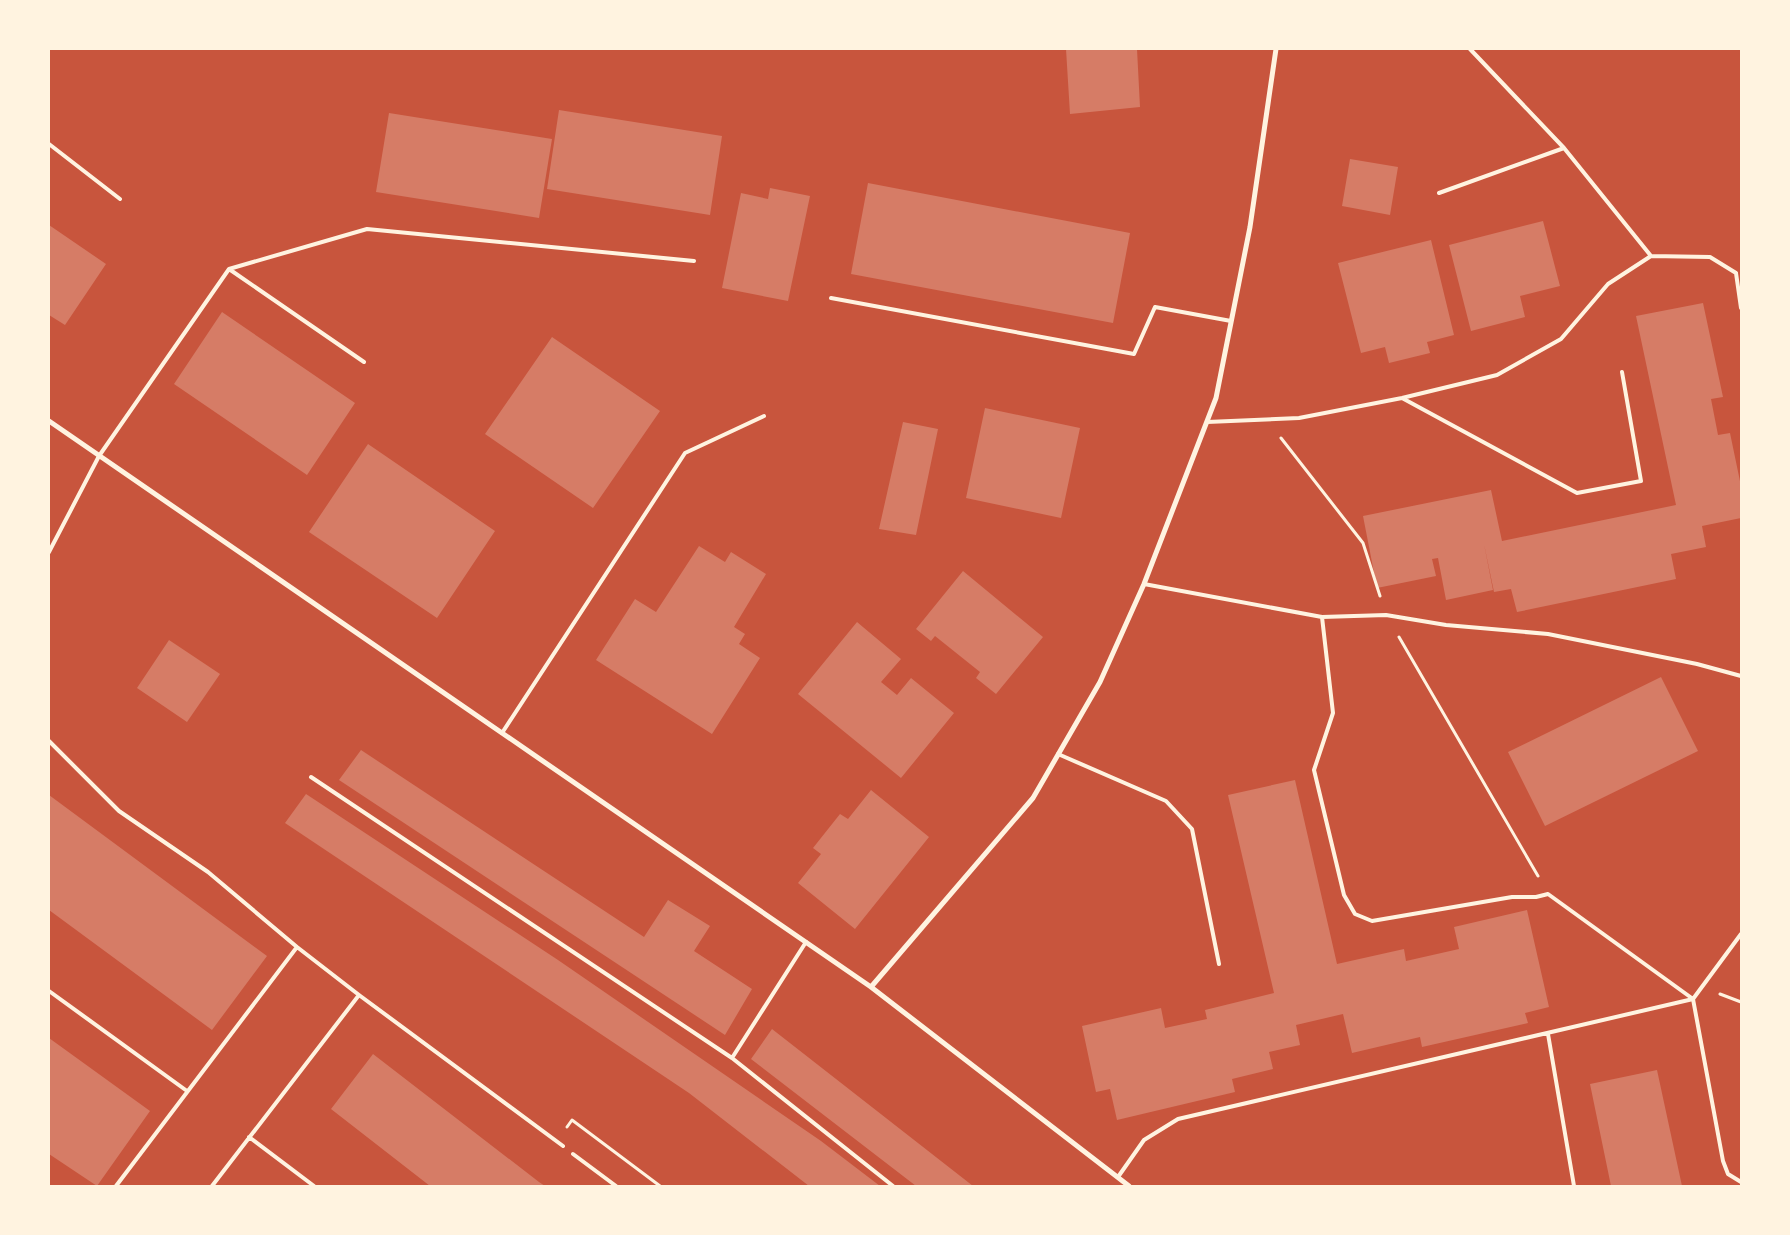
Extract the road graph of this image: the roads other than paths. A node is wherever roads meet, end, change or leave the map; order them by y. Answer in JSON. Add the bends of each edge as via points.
{"nodes":[{"id":1,"x":1276,"y":49,"type":"edge"},
{"id":2,"x":1470,"y":49,"type":"edge"},
{"id":3,"x":49,"y":144,"type":"edge"},
{"id":4,"x":1564,"y":148,"type":"junction"},
{"id":5,"x":1439,"y":193,"type":"dead end"},
{"id":6,"x":120,"y":199,"type":"dead end"},
{"id":7,"x":1651,"y":256,"type":"junction"},
{"id":8,"x":694,"y":261,"type":"dead end"},
{"id":9,"x":229,"y":269,"type":"junction"},
{"id":10,"x":1741,"y":272,"type":"edge"},
{"id":11,"x":1736,"y":273,"type":"junction"},
{"id":12,"x":832,"y":298,"type":"dead end"},
{"id":13,"x":1741,"y":308,"type":"edge"},
{"id":14,"x":1231,"y":320,"type":"junction"},
{"id":15,"x":364,"y":362,"type":"dead end"},
{"id":16,"x":1622,"y":372,"type":"dead end"},
{"id":17,"x":1402,"y":398,"type":"junction"},
{"id":18,"x":764,"y":416,"type":"dead end"},
{"id":19,"x":49,"y":421,"type":"edge"},
{"id":20,"x":1207,"y":422,"type":"junction"},
{"id":21,"x":99,"y":456,"type":"junction"},
{"id":22,"x":49,"y":552,"type":"edge"},
{"id":23,"x":1144,"y":584,"type":"junction"},
{"id":24,"x":1322,"y":617,"type":"junction"},
{"id":25,"x":1741,"y":676,"type":"edge"},
{"id":26,"x":502,"y":733,"type":"junction"},
{"id":27,"x":49,"y":741,"type":"edge"},
{"id":28,"x":1058,"y":754,"type":"junction"},
{"id":29,"x":311,"y":777,"type":"dead end"},
{"id":30,"x":1741,"y":934,"type":"edge"},
{"id":31,"x":806,"y":942,"type":"junction"},
{"id":32,"x":297,"y":947,"type":"junction"},
{"id":33,"x":1219,"y":964,"type":"dead end"},
{"id":34,"x":871,"y":987,"type":"junction"},
{"id":35,"x":49,"y":991,"type":"edge"},
{"id":36,"x":359,"y":995,"type":"junction"},
{"id":37,"x":1693,"y":999,"type":"junction"},
{"id":38,"x":1548,"y":1034,"type":"junction"},
{"id":39,"x":732,"y":1058,"type":"junction"},
{"id":40,"x":187,"y":1091,"type":"junction"},
{"id":41,"x":249,"y":1137,"type":"junction"},
{"id":42,"x":563,"y":1146,"type":"dead end"},
{"id":43,"x":573,"y":1154,"type":"dead end"},
{"id":44,"x":1118,"y":1177,"type":"junction"},
{"id":45,"x":1741,"y":1182,"type":"edge"},
{"id":46,"x":116,"y":1186,"type":"edge"},
{"id":47,"x":212,"y":1186,"type":"edge"},
{"id":48,"x":314,"y":1186,"type":"edge"},
{"id":49,"x":616,"y":1186,"type":"edge"},
{"id":50,"x":893,"y":1186,"type":"edge"},
{"id":51,"x":1130,"y":1186,"type":"edge"},
{"id":52,"x":1574,"y":1186,"type":"edge"}],
"edges":[{"from":1,"to":14,"type":"street","via":[[1250,227]]},
{"from":2,"to":4,"type":"lane"},
{"from":3,"to":6,"type":"lane"},
{"from":4,"to":5,"type":"lane"},
{"from":4,"to":7,"type":"lane"},
{"from":7,"to":11,"type":"lane","via":[[1710,257]]},
{"from":7,"to":17,"type":"lane","via":[[1608,284],[1561,339],[1497,375]]},
{"from":8,"to":9,"type":"lane","via":[[367,228]]},
{"from":9,"to":15,"type":"lane"},
{"from":9,"to":21,"type":"lane"},
{"from":10,"to":11,"type":"lane"},
{"from":11,"to":13,"type":"lane"},
{"from":12,"to":14,"type":"lane","via":[[1134,354],[1155,307]]},
{"from":14,"to":20,"type":"street","via":[[1216,398]]},
{"from":16,"to":17,"type":"lane","via":[[1641,481],[1577,493]]},
{"from":17,"to":20,"type":"lane","via":[[1299,418]]},
{"from":18,"to":26,"type":"lane","via":[[686,453]]},
{"from":19,"to":21,"type":"street"},
{"from":20,"to":23,"type":"street"},
{"from":21,"to":22,"type":"lane"},
{"from":21,"to":26,"type":"street"},
{"from":23,"to":24,"type":"lane"},
{"from":23,"to":28,"type":"street","via":[[1100,682]]},
{"from":24,"to":25,"type":"lane","via":[[1386,615],[1548,634]]},
{"from":24,"to":37,"type":"lane","via":[[1333,713],[1314,770],[1344,895],[1355,914],[1372,922],[1512,897],[1548,894]]},
{"from":26,"to":31,"type":"street"},
{"from":27,"to":32,"type":"lane","via":[[119,810],[208,872]]},
{"from":28,"to":33,"type":"lane","via":[[1166,801],[1192,829]]},
{"from":28,"to":34,"type":"street","via":[[1033,798]]},
{"from":29,"to":39,"type":"lane"},
{"from":30,"to":37,"type":"lane"},
{"from":31,"to":34,"type":"street"},
{"from":31,"to":39,"type":"lane"},
{"from":32,"to":36,"type":"lane"},
{"from":32,"to":40,"type":"lane"},
{"from":34,"to":44,"type":"street"},
{"from":35,"to":40,"type":"lane"},
{"from":36,"to":41,"type":"lane"},
{"from":36,"to":42,"type":"lane"},
{"from":37,"to":38,"type":"lane"},
{"from":37,"to":45,"type":"lane","via":[[1723,1161],[1728,1174]]},
{"from":38,"to":44,"type":"lane","via":[[1178,1119],[1144,1140]]},
{"from":38,"to":52,"type":"lane"},
{"from":39,"to":50,"type":"lane"},
{"from":40,"to":46,"type":"lane"},
{"from":41,"to":47,"type":"lane"},
{"from":41,"to":48,"type":"lane"},
{"from":43,"to":49,"type":"lane"},
{"from":44,"to":51,"type":"street"}]}
